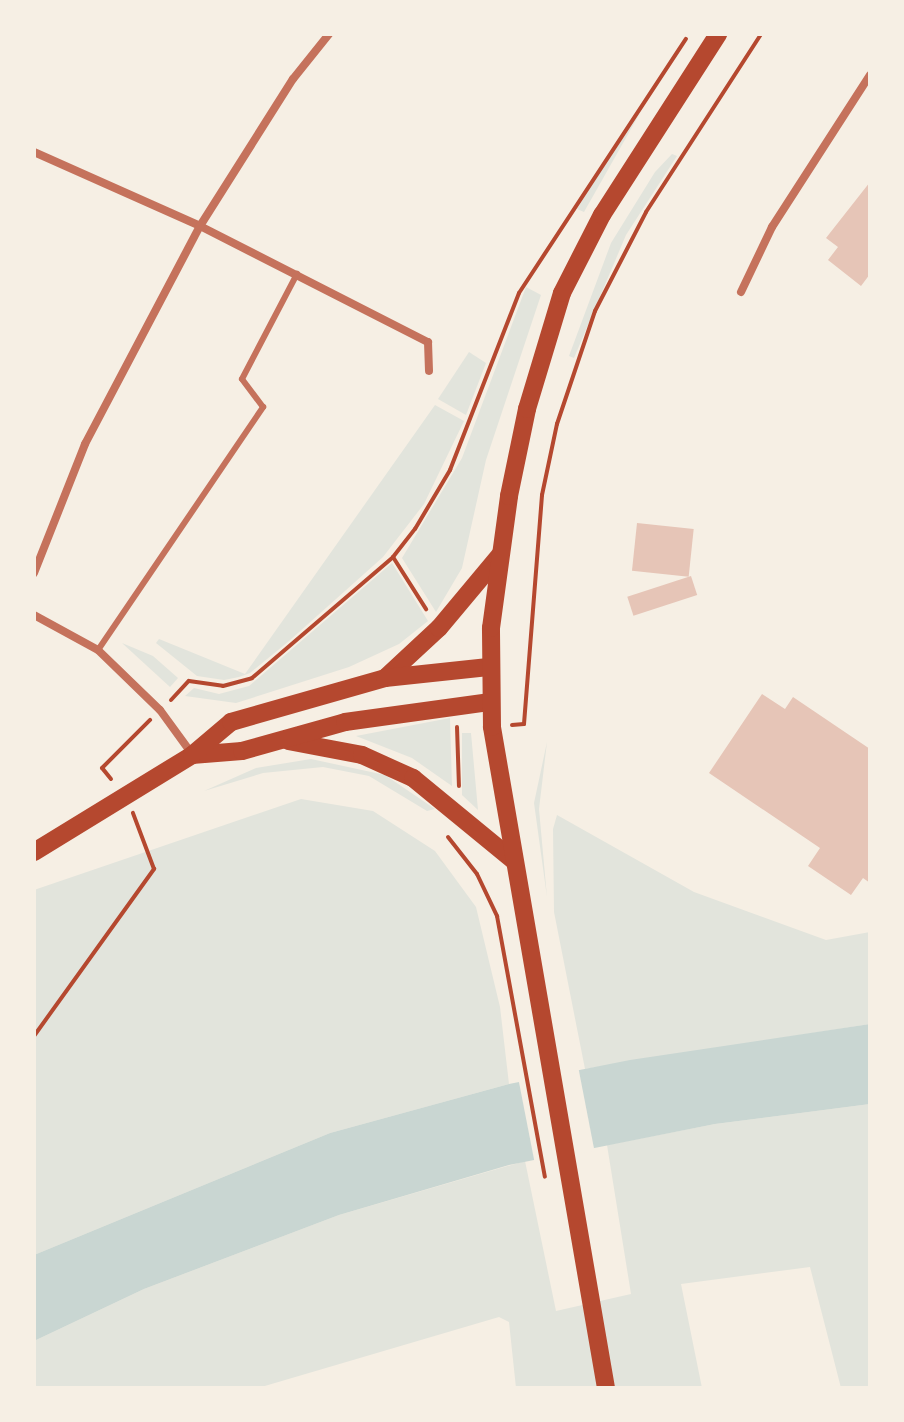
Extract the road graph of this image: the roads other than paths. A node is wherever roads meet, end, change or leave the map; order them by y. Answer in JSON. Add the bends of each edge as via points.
{"nodes":[{"id":1,"x":329,"y":34,"type":"edge"},
{"id":2,"x":718,"y":34,"type":"edge"},
{"id":3,"x":870,"y":75,"type":"edge"},
{"id":4,"x":34,"y":152,"type":"edge"},
{"id":5,"x":200,"y":226,"type":"junction"},
{"id":6,"x":297,"y":274,"type":"junction"},
{"id":7,"x":741,"y":292,"type":"dead end"},
{"id":8,"x":429,"y":371,"type":"dead end"},
{"id":9,"x":501,"y":553,"type":"junction"},
{"id":10,"x":34,"y":573,"type":"edge"},
{"id":11,"x":34,"y":615,"type":"edge"},
{"id":12,"x":98,"y":650,"type":"junction"},
{"id":13,"x":488,"y":667,"type":"junction"},
{"id":14,"x":385,"y":678,"type":"junction"},
{"id":15,"x":489,"y":702,"type":"junction"},
{"id":16,"x":281,"y":739,"type":"junction"},
{"id":17,"x":192,"y":755,"type":"junction"},
{"id":18,"x":34,"y":852,"type":"edge"},
{"id":19,"x":514,"y":861,"type":"junction"},
{"id":20,"x":606,"y":1388,"type":"edge"}],
"edges":[{"from":1,"to":5,"type":"street","via":[[293,79]]},
{"from":2,"to":9,"type":"main road","via":[[602,215],[562,293],[527,409]]},
{"from":3,"to":7,"type":"street","via":[[772,227]]},
{"from":4,"to":5,"type":"street"},
{"from":5,"to":6,"type":"street"},
{"from":5,"to":10,"type":"street","via":[[85,444]]},
{"from":6,"to":8,"type":"street","via":[[428,342]]},
{"from":6,"to":12,"type":"lane","via":[[242,379],[263,407]]},
{"from":9,"to":13,"type":"main road"},
{"from":9,"to":14,"type":"main road","via":[[439,628]]},
{"from":11,"to":12,"type":"street"},
{"from":12,"to":17,"type":"street","via":[[160,710]]},
{"from":13,"to":14,"type":"main road"},
{"from":13,"to":15,"type":"main road"},
{"from":14,"to":17,"type":"main road","via":[[231,722]]},
{"from":15,"to":16,"type":"main road","via":[[345,722]]},
{"from":15,"to":19,"type":"main road"},
{"from":16,"to":17,"type":"main road","via":[[242,751]]},
{"from":16,"to":19,"type":"main road","via":[[362,755],[413,778]]},
{"from":17,"to":18,"type":"main road"},
{"from":19,"to":20,"type":"main road"}]}
